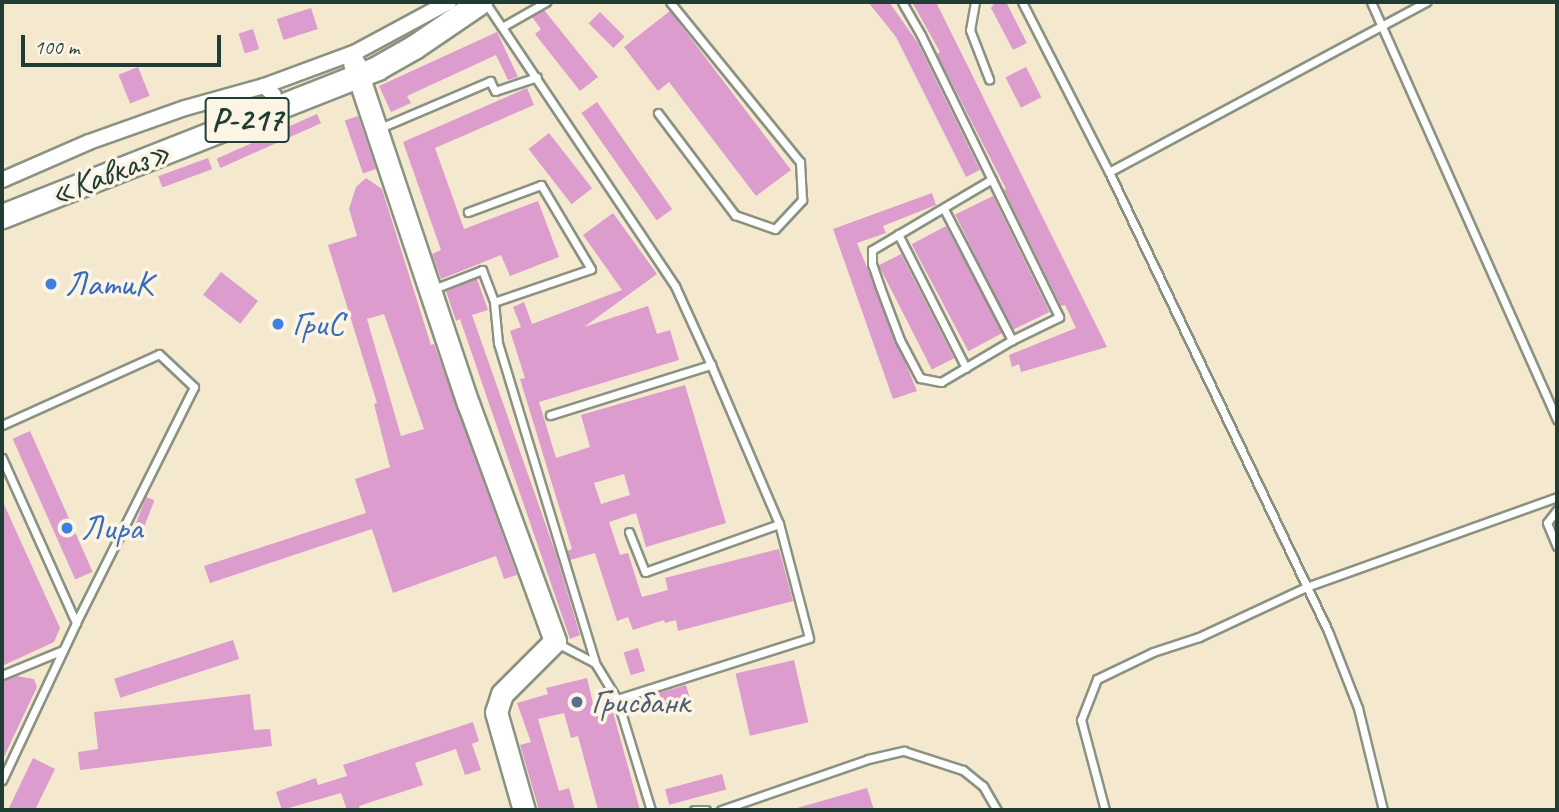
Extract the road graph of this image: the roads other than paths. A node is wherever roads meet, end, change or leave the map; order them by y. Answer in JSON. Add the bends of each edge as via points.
{"nodes":[{"id":1,"x":449,"y":2,"type":"edge"},
{"id":2,"x":460,"y":2,"type":"edge"},
{"id":3,"x":482,"y":2,"type":"edge"},
{"id":4,"x":546,"y":2,"type":"edge"},
{"id":5,"x":670,"y":2,"type":"edge"},
{"id":6,"x":902,"y":2,"type":"edge"},
{"id":7,"x":975,"y":2,"type":"edge"},
{"id":8,"x":1021,"y":2,"type":"edge"},
{"id":9,"x":1371,"y":2,"type":"edge"},
{"id":10,"x":1426,"y":2,"type":"edge"},
{"id":11,"x":1382,"y":23,"type":"junction"},
{"id":12,"x":502,"y":27,"type":"junction"},
{"id":13,"x":356,"y":70,"type":"junction"},
{"id":14,"x":537,"y":77,"type":"junction"},
{"id":15,"x":989,"y":79,"type":"dead end"},
{"id":16,"x":269,"y":91,"type":"junction"},
{"id":17,"x":658,"y":113,"type":"dead end"},
{"id":18,"x":376,"y":130,"type":"junction"},
{"id":19,"x":1109,"y":172,"type":"junction"},
{"id":20,"x":992,"y":179,"type":"junction"},
{"id":21,"x":2,"y":180,"type":"edge"},
{"id":22,"x":2,"y":203,"type":"edge"},
{"id":23,"x":944,"y":209,"type":"junction"},
{"id":24,"x":468,"y":212,"type":"dead end"},
{"id":25,"x":2,"y":216,"type":"edge"},
{"id":26,"x":898,"y":234,"type":"junction"},
{"id":27,"x":430,"y":290,"type":"junction"},
{"id":28,"x":494,"y":302,"type":"junction"},
{"id":29,"x":1012,"y":340,"type":"junction"},
{"id":30,"x":711,"y":365,"type":"junction"},
{"id":31,"x":966,"y":368,"type":"junction"},
{"id":32,"x":550,"y":415,"type":"dead end"},
{"id":33,"x":1557,"y":419,"type":"edge"},
{"id":34,"x":2,"y":425,"type":"edge"},
{"id":35,"x":2,"y":458,"type":"edge"},
{"id":36,"x":1557,"y":497,"type":"edge"},
{"id":37,"x":1557,"y":510,"type":"edge"},
{"id":38,"x":779,"y":524,"type":"junction"},
{"id":39,"x":629,"y":532,"type":"dead end"},
{"id":40,"x":1557,"y":547,"type":"edge"},
{"id":41,"x":1306,"y":587,"type":"junction"},
{"id":42,"x":76,"y":623,"type":"junction"},
{"id":43,"x":555,"y":641,"type":"junction"},
{"id":44,"x":63,"y":649,"type":"junction"},
{"id":45,"x":595,"y":663,"type":"junction"},
{"id":46,"x":2,"y":675,"type":"edge"},
{"id":47,"x":617,"y":699,"type":"junction"},
{"id":48,"x":2,"y":780,"type":"edge"},
{"id":49,"x":524,"y":810,"type":"edge"},
{"id":50,"x":651,"y":810,"type":"edge"},
{"id":51,"x":694,"y":810,"type":"edge"},
{"id":52,"x":706,"y":810,"type":"edge"},
{"id":53,"x":721,"y":810,"type":"edge"},
{"id":54,"x":997,"y":810,"type":"edge"},
{"id":55,"x":1105,"y":810,"type":"edge"},
{"id":56,"x":1383,"y":810,"type":"edge"}],
"edges":[{"from":1,"to":16,"type":"street","via":[[356,52]]},
{"from":2,"to":13,"type":"main road","name":"«Кавказ»","number":"Р-217"},
{"from":3,"to":12,"type":"lane"},
{"from":3,"to":13,"type":"main road","name":"«Кавказ»","number":"Р-217","via":[[414,47]]},
{"from":4,"to":12,"type":"lane"},
{"from":5,"to":17,"type":"lane","via":[[800,162],[802,200],[775,229],[736,215]]},
{"from":6,"to":20,"type":"lane"},
{"from":7,"to":15,"type":"lane","via":[[970,30]]},
{"from":8,"to":19,"type":"lane"},
{"from":9,"to":11,"type":"lane"},
{"from":10,"to":11,"type":"lane"},
{"from":11,"to":19,"type":"lane"},
{"from":11,"to":33,"type":"lane"},
{"from":12,"to":14,"type":"lane"},
{"from":13,"to":16,"type":"main road","name":"«Кавказ»","number":"Р-217"},
{"from":13,"to":18,"type":"street"},
{"from":13,"to":25,"type":"main road","name":"«Кавказ»","number":"Р-217"},
{"from":14,"to":18,"type":"lane","via":[[495,91],[490,81]]},
{"from":14,"to":30,"type":"lane","via":[[675,286]]},
{"from":16,"to":21,"type":"street","via":[[186,108],[89,142]]},
{"from":16,"to":22,"type":"main road","name":"«Кавказ»","number":"Р-217"},
{"from":18,"to":27,"type":"street"},
{"from":19,"to":41,"type":"lane"},
{"from":20,"to":23,"type":"lane"},
{"from":20,"to":29,"type":"lane","via":[[1059,317]]},
{"from":23,"to":26,"type":"lane"},
{"from":23,"to":29,"type":"lane"},
{"from":24,"to":28,"type":"lane","via":[[541,185],[591,269]]},
{"from":26,"to":31,"type":"lane"},
{"from":26,"to":31,"type":"lane","via":[[872,250],[872,264],[900,340],[920,378],[941,382]]},
{"from":27,"to":28,"type":"lane","via":[[482,270]]},
{"from":27,"to":43,"type":"street"},
{"from":28,"to":45,"type":"lane","via":[[498,343]]},
{"from":29,"to":31,"type":"lane"},
{"from":30,"to":32,"type":"lane"},
{"from":30,"to":38,"type":"lane"},
{"from":34,"to":42,"type":"lane","via":[[159,354],[194,387]]},
{"from":35,"to":42,"type":"lane"},
{"from":36,"to":41,"type":"lane"},
{"from":37,"to":40,"type":"lane","via":[[1547,523]]},
{"from":38,"to":39,"type":"lane","via":[[645,572]]},
{"from":38,"to":47,"type":"lane","via":[[810,638]]},
{"from":41,"to":55,"type":"lane","via":[[1097,679],[1081,720]]},
{"from":41,"to":56,"type":"lane","via":[[1358,708]]},
{"from":42,"to":44,"type":"lane"},
{"from":43,"to":45,"type":"lane"},
{"from":43,"to":49,"type":"street","via":[[502,694],[496,712]]},
{"from":44,"to":46,"type":"lane"},
{"from":44,"to":48,"type":"lane"},
{"from":45,"to":47,"type":"lane"},
{"from":47,"to":50,"type":"lane"},
{"from":51,"to":52,"type":"lane"},
{"from":53,"to":54,"type":"lane","via":[[904,751],[963,771],[983,786]]}]}
